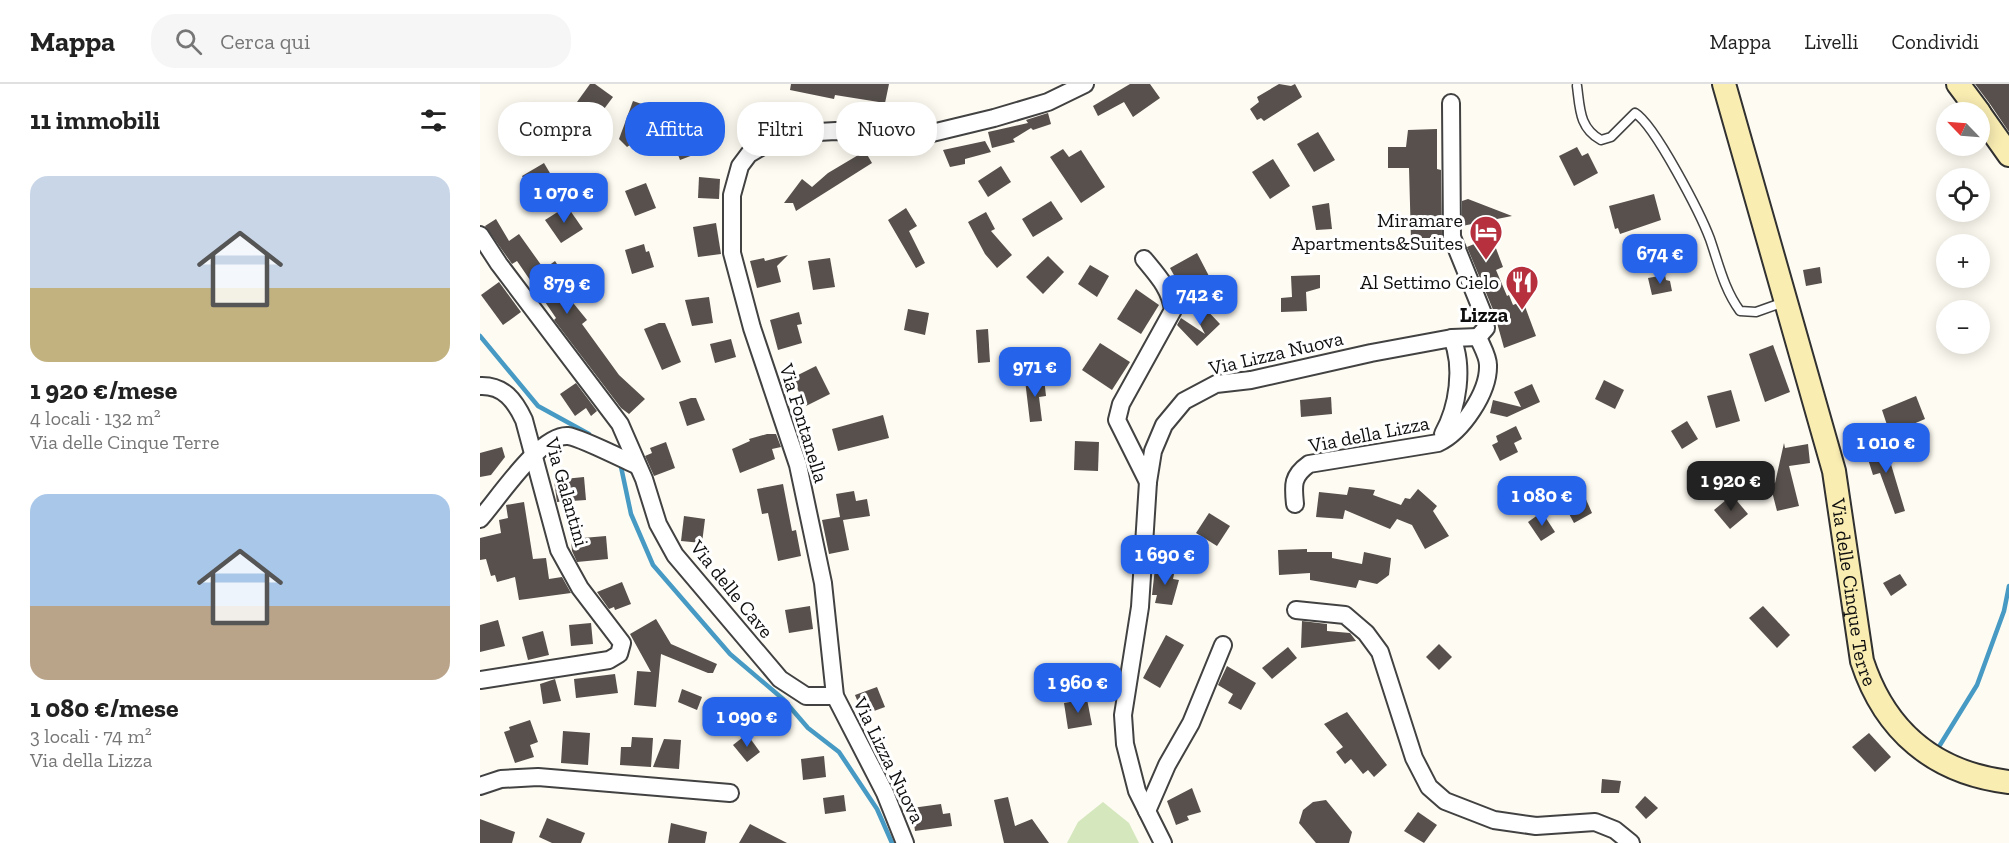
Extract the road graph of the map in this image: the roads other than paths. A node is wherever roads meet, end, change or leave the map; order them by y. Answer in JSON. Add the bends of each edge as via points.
{"nodes":[{"id":1,"x":1085,"y":84,"type":"edge"},
{"id":2,"x":1724,"y":84,"type":"edge"},
{"id":3,"x":1958,"y":84,"type":"edge"},
{"id":4,"x":1577,"y":86,"type":"dead end"},
{"id":5,"x":1971,"y":102,"type":"edge"},
{"id":6,"x":1451,"y":103,"type":"dead end"},
{"id":7,"x":1990,"y":128,"type":"edge"},
{"id":8,"x":2009,"y":155,"type":"edge"},
{"id":9,"x":480,"y":235,"type":"edge"},
{"id":10,"x":1144,"y":259,"type":"dead end"},
{"id":11,"x":1786,"y":302,"type":"junction"},
{"id":12,"x":1452,"y":338,"type":"junction"},
{"id":13,"x":1478,"y":338,"type":"junction"},
{"id":14,"x":480,"y":386,"type":"edge"},
{"id":15,"x":1438,"y":443,"type":"junction"},
{"id":16,"x":534,"y":455,"type":"junction"},
{"id":17,"x":633,"y":463,"type":"junction"},
{"id":18,"x":1148,"y":482,"type":"junction"},
{"id":19,"x":1295,"y":504,"type":"dead end"},
{"id":20,"x":480,"y":519,"type":"edge"},
{"id":21,"x":1296,"y":610,"type":"dead end"},
{"id":22,"x":1223,"y":645,"type":"dead end"},
{"id":23,"x":480,"y":680,"type":"edge"},
{"id":24,"x":835,"y":696,"type":"junction"},
{"id":25,"x":2009,"y":782,"type":"edge"},
{"id":26,"x":480,"y":786,"type":"edge"},
{"id":27,"x":730,"y":793,"type":"dead end"},
{"id":28,"x":1147,"y":811,"type":"junction"},
{"id":29,"x":905,"y":843,"type":"edge"},
{"id":30,"x":1163,"y":843,"type":"edge"},
{"id":31,"x":1631,"y":843,"type":"edge"}],
"edges":[{"from":1,"to":24,"type":"street","name":"Via Fontanella","via":[[1048,102],[932,133],[800,133],[754,148],[740,166],[732,195],[732,253],[752,328],[798,465],[823,583]]},
{"from":2,"to":11,"type":"main road","name":"Via delle Cinque Terre"},
{"from":3,"to":5,"type":"main road"},
{"from":4,"to":11,"type":"lane","via":[[1581,122],[1601,140],[1611,137],[1635,113],[1644,118],[1665,149],[1709,237],[1728,294],[1740,311],[1756,312]]},
{"from":6,"to":13,"type":"street","name":"Via della Lizza","via":[[1452,237],[1484,316],[1486,328]]},
{"from":7,"to":8,"type":"main road"},
{"from":9,"to":17,"type":"street","name":"Via delle Cave","via":[[620,424]]},
{"from":10,"to":18,"type":"street","via":[[1162,281],[1173,310],[1121,405],[1117,420]]},
{"from":11,"to":25,"type":"main road","name":"Via delle Cinque Terre","via":[[1834,471],[1862,661],[1871,688],[1882,709],[1916,744],[1972,775]]},
{"from":12,"to":13,"type":"street","name":"Via Lizza Nuova"},
{"from":12,"to":15,"type":"street","via":[[1457,389],[1452,416]]},
{"from":12,"to":18,"type":"street","name":"Via Lizza Nuova","via":[[1215,384],[1184,401],[1164,425],[1153,451]]},
{"from":13,"to":15,"type":"street","name":"Via della Lizza","via":[[1488,364],[1485,381],[1477,401],[1447,439]]},
{"from":14,"to":16,"type":"street","name":"Via Galantini","via":[[504,392],[515,402]]},
{"from":15,"to":19,"type":"street","name":"Via della Lizza","via":[[1309,464],[1295,476]]},
{"from":16,"to":17,"type":"street","via":[[548,442],[568,436]]},
{"from":16,"to":20,"type":"street"},
{"from":16,"to":23,"type":"street","name":"Via Galantini","via":[[559,550],[580,588],[620,638],[622,649],[609,660]]},
{"from":17,"to":24,"type":"street","name":"Via delle Cave","via":[[644,479],[658,524],[675,555],[767,666],[806,696]]},
{"from":18,"to":28,"type":"street","name":"Via Lizza Nuova","via":[[1140,607],[1123,715],[1125,744],[1137,791]]},
{"from":21,"to":31,"type":"street","via":[[1345,615],[1380,652],[1414,758],[1429,787],[1445,801],[1494,820],[1536,826],[1595,822],[1615,830]]},
{"from":22,"to":28,"type":"street","via":[[1191,723]]},
{"from":24,"to":29,"type":"street","name":"Via Lizza Nuova","via":[[885,793]]},
{"from":26,"to":27,"type":"street","via":[[501,778],[538,777]]},
{"from":28,"to":30,"type":"street","name":"Via Lizza Nuova"}]}
